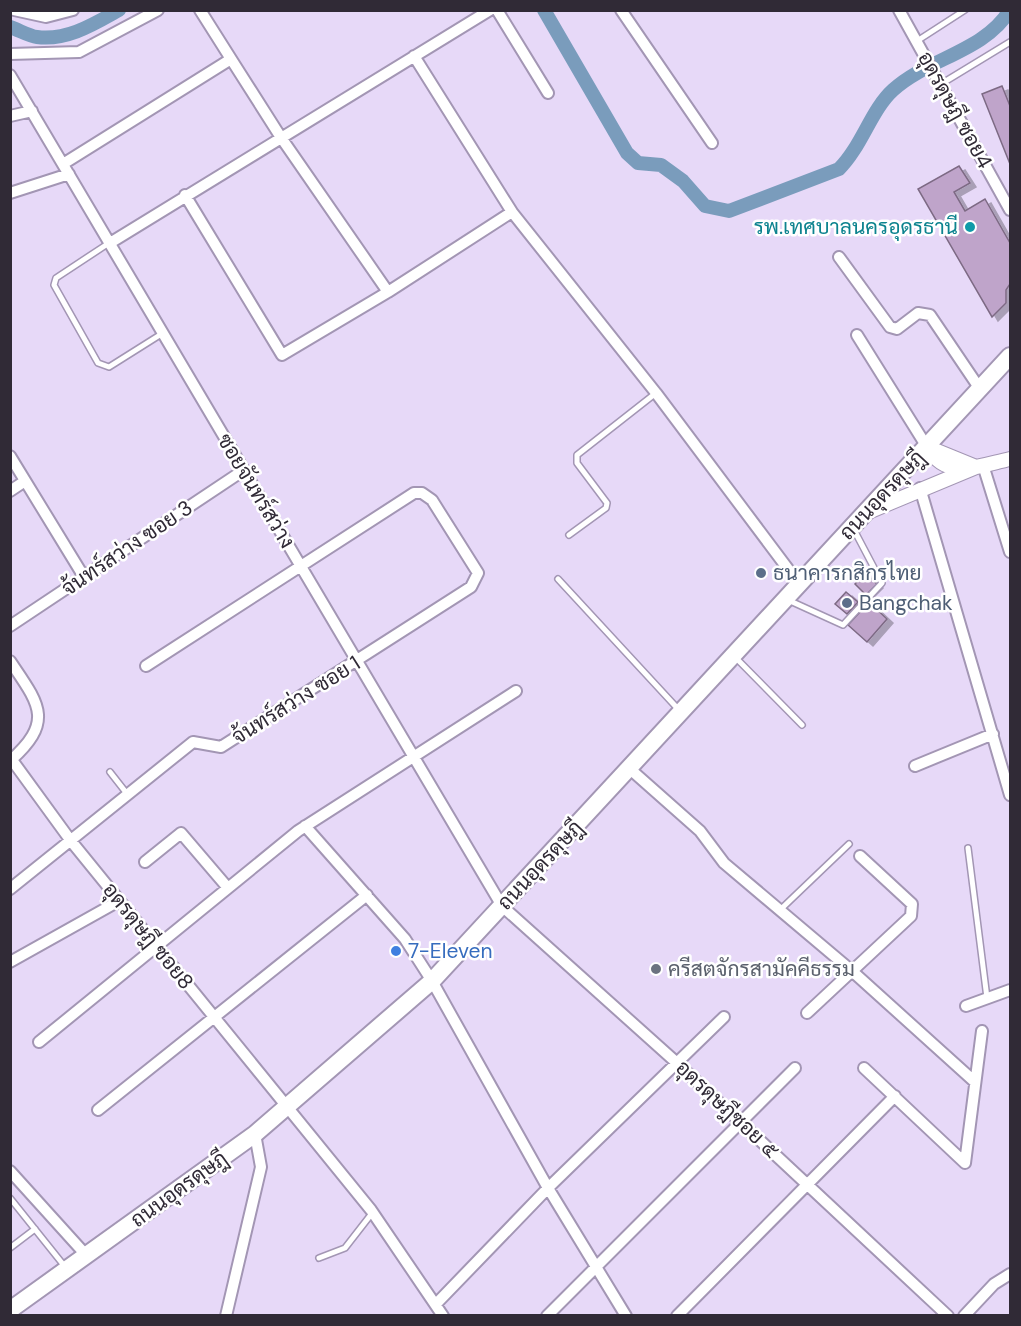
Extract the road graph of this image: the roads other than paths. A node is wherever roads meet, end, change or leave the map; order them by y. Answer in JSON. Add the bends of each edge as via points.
{"nodes":[{"id":1,"x":73,"y":10,"type":"edge"},
{"id":2,"x":158,"y":10,"type":"edge"},
{"id":3,"x":200,"y":10,"type":"edge"},
{"id":4,"x":490,"y":10,"type":"edge"},
{"id":5,"x":497,"y":10,"type":"edge"},
{"id":6,"x":621,"y":10,"type":"edge"},
{"id":7,"x":899,"y":10,"type":"edge"},
{"id":8,"x":965,"y":10,"type":"edge"},
{"id":9,"x":16,"y":11,"type":"edge"},
{"id":10,"x":917,"y":41,"type":"junction"},
{"id":11,"x":1011,"y":42,"type":"edge"},
{"id":12,"x":10,"y":54,"type":"edge"},
{"id":13,"x":414,"y":56,"type":"junction"},
{"id":14,"x":231,"y":59,"type":"junction"},
{"id":15,"x":10,"y":75,"type":"edge"},
{"id":16,"x":939,"y":80,"type":"junction"},
{"id":17,"x":548,"y":93,"type":"dead end"},
{"id":18,"x":32,"y":111,"type":"junction"},
{"id":19,"x":10,"y":116,"type":"edge"},
{"id":20,"x":280,"y":136,"type":"junction"},
{"id":21,"x":712,"y":143,"type":"dead end"},
{"id":22,"x":66,"y":169,"type":"junction"},
{"id":23,"x":10,"y":193,"type":"edge"},
{"id":24,"x":185,"y":195,"type":"junction"},
{"id":25,"x":1011,"y":210,"type":"edge"},
{"id":26,"x":512,"y":212,"type":"junction"},
{"id":27,"x":110,"y":243,"type":"junction"},
{"id":28,"x":839,"y":257,"type":"dead end"},
{"id":29,"x":388,"y":292,"type":"junction"},
{"id":30,"x":163,"y":333,"type":"junction"},
{"id":31,"x":857,"y":335,"type":"dead end"},
{"id":32,"x":1011,"y":356,"type":"edge"},
{"id":33,"x":980,"y":389,"type":"junction"},
{"id":34,"x":656,"y":393,"type":"junction"},
{"id":35,"x":927,"y":447,"type":"junction"},
{"id":36,"x":10,"y":456,"type":"edge"},
{"id":37,"x":1011,"y":459,"type":"edge"},
{"id":38,"x":979,"y":466,"type":"junction"},
{"id":39,"x":244,"y":470,"type":"junction"},
{"id":40,"x":25,"y":482,"type":"junction"},
{"id":41,"x":920,"y":488,"type":"junction"},
{"id":42,"x":10,"y":491,"type":"edge"},
{"id":43,"x":866,"y":513,"type":"junction"},
{"id":44,"x":853,"y":527,"type":"junction"},
{"id":45,"x":569,"y":535,"type":"dead end"},
{"id":46,"x":1011,"y":552,"type":"edge"},
{"id":47,"x":300,"y":566,"type":"junction"},
{"id":48,"x":84,"y":577,"type":"junction"},
{"id":49,"x":558,"y":579,"type":"dead end"},
{"id":50,"x":800,"y":585,"type":"junction"},
{"id":51,"x":786,"y":599,"type":"junction"},
{"id":52,"x":10,"y":626,"type":"edge"},
{"id":53,"x":734,"y":656,"type":"junction"},
{"id":54,"x":10,"y":661,"type":"edge"},
{"id":55,"x":357,"y":662,"type":"junction"},
{"id":56,"x":146,"y":666,"type":"dead end"},
{"id":57,"x":516,"y":691,"type":"dead end"},
{"id":58,"x":681,"y":713,"type":"junction"},
{"id":59,"x":802,"y":725,"type":"dead end"},
{"id":60,"x":993,"y":734,"type":"junction"},
{"id":61,"x":413,"y":755,"type":"junction"},
{"id":62,"x":11,"y":761,"type":"edge"},
{"id":63,"x":915,"y":766,"type":"dead end"},
{"id":64,"x":630,"y":768,"type":"junction"},
{"id":65,"x":110,"y":772,"type":"dead end"},
{"id":66,"x":1009,"y":781,"type":"edge"},
{"id":67,"x":129,"y":795,"type":"junction"},
{"id":68,"x":1011,"y":795,"type":"edge"},
{"id":69,"x":305,"y":826,"type":"junction"},
{"id":70,"x":71,"y":841,"type":"junction"},
{"id":71,"x":849,"y":844,"type":"dead end"},
{"id":72,"x":968,"y":848,"type":"dead end"},
{"id":73,"x":860,"y":856,"type":"dead end"},
{"id":74,"x":145,"y":862,"type":"dead end"},
{"id":75,"x":228,"y":888,"type":"junction"},
{"id":76,"x":10,"y":889,"type":"edge"},
{"id":77,"x":367,"y":895,"type":"junction"},
{"id":78,"x":119,"y":901,"type":"junction"},
{"id":79,"x":502,"y":906,"type":"junction"},
{"id":80,"x":780,"y":910,"type":"junction"},
{"id":81,"x":157,"y":947,"type":"junction"},
{"id":82,"x":10,"y":962,"type":"edge"},
{"id":83,"x":852,"y":971,"type":"junction"},
{"id":84,"x":432,"y":981,"type":"junction"},
{"id":85,"x":1011,"y":990,"type":"edge"},
{"id":86,"x":987,"y":998,"type":"junction"},
{"id":87,"x":966,"y":1006,"type":"dead end"},
{"id":88,"x":807,"y":1013,"type":"dead end"},
{"id":89,"x":724,"y":1017,"type":"dead end"},
{"id":90,"x":213,"y":1018,"type":"junction"},
{"id":91,"x":982,"y":1031,"type":"dead end"},
{"id":92,"x":39,"y":1042,"type":"dead end"},
{"id":93,"x":677,"y":1063,"type":"junction"},
{"id":94,"x":795,"y":1068,"type":"dead end"},
{"id":95,"x":864,"y":1068,"type":"dead end"},
{"id":96,"x":975,"y":1082,"type":"junction"},
{"id":97,"x":895,"y":1096,"type":"junction"},
{"id":98,"x":288,"y":1108,"type":"junction"},
{"id":99,"x":98,"y":1110,"type":"dead end"},
{"id":100,"x":741,"y":1122,"type":"junction"},
{"id":101,"x":255,"y":1134,"type":"junction"},
{"id":102,"x":10,"y":1171,"type":"edge"},
{"id":103,"x":808,"y":1185,"type":"junction"},
{"id":104,"x":548,"y":1188,"type":"junction"},
{"id":105,"x":10,"y":1198,"type":"edge"},
{"id":106,"x":373,"y":1212,"type":"junction"},
{"id":107,"x":35,"y":1229,"type":"junction"},
{"id":108,"x":10,"y":1248,"type":"edge"},
{"id":109,"x":86,"y":1255,"type":"junction"},
{"id":110,"x":319,"y":1258,"type":"dead end"},
{"id":111,"x":596,"y":1268,"type":"junction"},
{"id":112,"x":67,"y":1269,"type":"junction"},
{"id":113,"x":1011,"y":1275,"type":"edge"},
{"id":114,"x":436,"y":1304,"type":"junction"},
{"id":115,"x":10,"y":1310,"type":"edge"},
{"id":116,"x":226,"y":1316,"type":"edge"},
{"id":117,"x":443,"y":1316,"type":"edge"},
{"id":118,"x":547,"y":1316,"type":"edge"},
{"id":119,"x":626,"y":1316,"type":"edge"},
{"id":120,"x":677,"y":1316,"type":"edge"},
{"id":121,"x":948,"y":1316,"type":"edge"},
{"id":122,"x":964,"y":1316,"type":"edge"}],
"edges":[{"from":1,"to":9,"type":"street","via":[[46,17]]},
{"from":2,"to":12,"type":"street","via":[[80,52]]},
{"from":3,"to":14,"type":"street"},
{"from":4,"to":13,"type":"street"},
{"from":5,"to":17,"type":"street"},
{"from":6,"to":21,"type":"street"},
{"from":7,"to":10,"type":"street","name":"อุดรดุษฎี ซอย4"},
{"from":8,"to":10,"type":"lane"},
{"from":10,"to":16,"type":"street","name":"อุดรดุษฎี ซอย4"},
{"from":11,"to":16,"type":"lane"},
{"from":13,"to":20,"type":"street"},
{"from":13,"to":26,"type":"street"},
{"from":14,"to":20,"type":"street"},
{"from":14,"to":22,"type":"street"},
{"from":15,"to":18,"type":"street","name":"ซอยจันทร์สว่าง"},
{"from":16,"to":25,"type":"street","name":"อุดรดุษฎี ซอย4"},
{"from":18,"to":19,"type":"street"},
{"from":18,"to":22,"type":"street","name":"ซอยจันทร์สว่าง"},
{"from":20,"to":24,"type":"street"},
{"from":20,"to":29,"type":"street"},
{"from":22,"to":23,"type":"street"},
{"from":22,"to":27,"type":"street","name":"ซอยจันทร์สว่าง"},
{"from":24,"to":27,"type":"street"},
{"from":24,"to":29,"type":"street","via":[[282,355]]},
{"from":26,"to":29,"type":"street"},
{"from":26,"to":34,"type":"street"},
{"from":27,"to":30,"type":"street","name":"ซอยจันทร์สว่าง"},
{"from":27,"to":30,"type":"lane","via":[[56,278],[54,285],[98,363],[109,367]]},
{"from":28,"to":33,"type":"street","via":[[890,327],[897,329],[918,313],[930,315]]},
{"from":30,"to":39,"type":"street","name":"ซอยจันทร์สว่าง"},
{"from":31,"to":35,"type":"street"},
{"from":32,"to":33,"type":"main road","name":"ถนนอุดรดุษฎี"},
{"from":33,"to":35,"type":"main road","name":"ถนนอุดรดุษฎี"},
{"from":34,"to":45,"type":"lane","via":[[577,455],[576,462],[607,503],[606,508]]},
{"from":34,"to":50,"type":"street"},
{"from":35,"to":38,"type":"street","via":[[942,465],[958,469]]},
{"from":35,"to":43,"type":"main road","name":"ถนนอุดรดุษฎี"},
{"from":36,"to":40,"type":"street"},
{"from":37,"to":38,"type":"street"},
{"from":38,"to":41,"type":"street"},
{"from":38,"to":46,"type":"street"},
{"from":39,"to":47,"type":"street","name":"ซอยจันทร์สว่าง"},
{"from":39,"to":48,"type":"street","name":"จ้นทร์สว่าง ซอย 3"},
{"from":40,"to":42,"type":"street"},
{"from":40,"to":48,"type":"street"},
{"from":41,"to":43,"type":"street"},
{"from":41,"to":60,"type":"street"},
{"from":43,"to":44,"type":"main road","name":"ถนนอุดรดุษฎี"},
{"from":44,"to":50,"type":"main road","name":"ถนนอุดรดุษฎี"},
{"from":44,"to":51,"type":"lane","via":[[882,583],[843,625]]},
{"from":47,"to":55,"type":"street","name":"ซอยจันทร์สว่าง"},
{"from":47,"to":55,"type":"street","name":"จ้นทร์สว่าง ซอย 1","via":[[414,493],[422,492],[432,500],[478,573],[471,587]]},
{"from":47,"to":56,"type":"street"},
{"from":48,"to":52,"type":"street","name":"จ้นทร์สว่าง ซอย 3"},
{"from":49,"to":58,"type":"lane"},
{"from":50,"to":51,"type":"main road","name":"ถนนอุดรดุษฎี"},
{"from":51,"to":53,"type":"main road","name":"ถนนอุดรดุษฎี"},
{"from":53,"to":58,"type":"main road","name":"ถนนอุดรดุษฎี"},
{"from":53,"to":59,"type":"lane"},
{"from":54,"to":62,"type":"street","via":[[40,711],[40,721],[31,739]]},
{"from":55,"to":61,"type":"street","name":"ซอยจันทร์สว่าง"},
{"from":55,"to":67,"type":"street","name":"จ้นทร์สว่าง ซอย 1","via":[[220,747],[193,742]]},
{"from":57,"to":61,"type":"street"},
{"from":58,"to":64,"type":"main road","name":"ถนนอุดรดุษฎี"},
{"from":60,"to":63,"type":"street"},
{"from":60,"to":66,"type":"street"},
{"from":61,"to":69,"type":"street"},
{"from":61,"to":79,"type":"street","name":"ซอยจันทร์สว่าง"},
{"from":62,"to":70,"type":"street","name":"อุดรดุษฎี ซอย8"},
{"from":64,"to":79,"type":"main road","name":"ถนนอุดรดุษฎี"},
{"from":64,"to":80,"type":"street","via":[[700,831],[724,863]]},
{"from":65,"to":67,"type":"lane"},
{"from":66,"to":68,"type":"street"},
{"from":67,"to":70,"type":"street","name":"จ้นทร์สว่าง ซอย 1"},
{"from":69,"to":75,"type":"street"},
{"from":69,"to":77,"type":"street"},
{"from":70,"to":76,"type":"street","name":"จ้นทร์สว่าง ซอย 1"},
{"from":70,"to":78,"type":"street","name":"อุดรดุษฎี ซอย8"},
{"from":71,"to":80,"type":"lane"},
{"from":72,"to":86,"type":"lane"},
{"from":73,"to":83,"type":"street","via":[[912,904],[910,916]]},
{"from":74,"to":75,"type":"street","via":[[181,833]]},
{"from":75,"to":81,"type":"street"},
{"from":77,"to":84,"type":"street","via":[[405,939]]},
{"from":77,"to":90,"type":"street"},
{"from":78,"to":81,"type":"street","name":"อุดรดุษฎี ซอย8"},
{"from":78,"to":82,"type":"street"},
{"from":79,"to":84,"type":"main road","name":"ถนนอุดรดุษฎี"},
{"from":79,"to":93,"type":"street","name":"อุดรดุษฎีซอย ๕"},
{"from":80,"to":83,"type":"street"},
{"from":81,"to":90,"type":"street","name":"อุดรดุษฎี ซอย8"},
{"from":81,"to":92,"type":"street"},
{"from":83,"to":88,"type":"street"},
{"from":83,"to":96,"type":"street"},
{"from":84,"to":98,"type":"main road","name":"ถนนอุดรดุษฎี"},
{"from":84,"to":104,"type":"street"},
{"from":85,"to":86,"type":"street"},
{"from":86,"to":87,"type":"street"},
{"from":89,"to":93,"type":"street"},
{"from":90,"to":98,"type":"street","name":"อุดรดุษฎี ซอย8"},
{"from":90,"to":99,"type":"street"},
{"from":91,"to":96,"type":"street"},
{"from":93,"to":100,"type":"street","name":"อุดรดุษฎีซอย ๕"},
{"from":93,"to":104,"type":"street"},
{"from":94,"to":100,"type":"street"},
{"from":95,"to":97,"type":"street"},
{"from":96,"to":97,"type":"street","via":[[966,1163]]},
{"from":97,"to":103,"type":"street"},
{"from":98,"to":101,"type":"main road","name":"ถนนอุดรดุษฎี"},
{"from":98,"to":106,"type":"street","name":"อุดรดุษฎี ซอย8"},
{"from":100,"to":103,"type":"street","name":"อุดรดุษฎีซอย ๕"},
{"from":100,"to":111,"type":"street"},
{"from":101,"to":109,"type":"main road","name":"ถนนอุดรดุษฎี"},
{"from":101,"to":116,"type":"street","via":[[261,1167]]},
{"from":102,"to":109,"type":"street"},
{"from":103,"to":120,"type":"street"},
{"from":103,"to":121,"type":"street","name":"อุดรดุษฎีซอย ๕"},
{"from":104,"to":111,"type":"street"},
{"from":104,"to":114,"type":"street"},
{"from":105,"to":107,"type":"lane"},
{"from":106,"to":110,"type":"lane","via":[[345,1248]]},
{"from":106,"to":114,"type":"street","name":"อุดรดุษฎี ซอย8"},
{"from":107,"to":108,"type":"lane"},
{"from":107,"to":112,"type":"lane"},
{"from":109,"to":112,"type":"main road","name":"ถนนอุดรดุษฎี"},
{"from":111,"to":118,"type":"street"},
{"from":111,"to":119,"type":"street"},
{"from":112,"to":115,"type":"main road","name":"ถนนอุดรดุษฎี"},
{"from":113,"to":122,"type":"street","via":[[994,1284]]},
{"from":114,"to":117,"type":"street","name":"อุดรดุษฎี ซอย8"}]}
